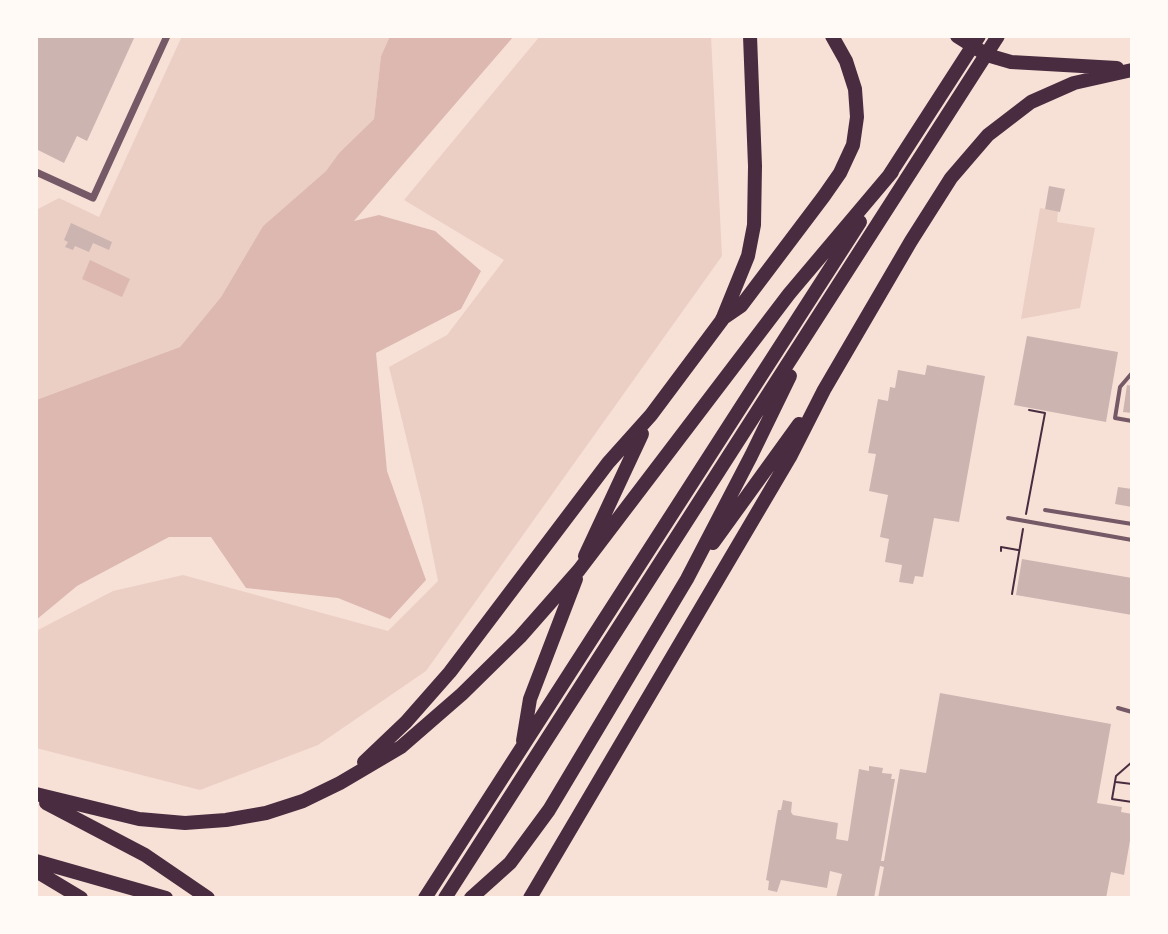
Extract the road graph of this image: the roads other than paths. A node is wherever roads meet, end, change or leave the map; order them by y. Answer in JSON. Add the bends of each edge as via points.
{"nodes":[{"id":1,"x":167,"y":36,"type":"edge"},
{"id":2,"x":750,"y":36,"type":"edge"},
{"id":3,"x":832,"y":36,"type":"edge"},
{"id":4,"x":957,"y":36,"type":"edge"},
{"id":5,"x":979,"y":36,"type":"edge"},
{"id":6,"x":998,"y":36,"type":"edge"},
{"id":7,"x":1132,"y":69,"type":"edge"},
{"id":8,"x":36,"y":172,"type":"edge"},
{"id":9,"x":892,"y":172,"type":"junction"},
{"id":10,"x":722,"y":320,"type":"junction"},
{"id":11,"x":815,"y":323,"type":"junction"},
{"id":12,"x":1132,"y":373,"type":"edge"},
{"id":13,"x":824,"y":390,"type":"junction"},
{"id":14,"x":651,"y":415,"type":"junction"},
{"id":15,"x":1132,"y":421,"type":"edge"},
{"id":16,"x":1045,"y":510,"type":"dead end"},
{"id":17,"x":1008,"y":518,"type":"dead end"},
{"id":18,"x":1132,"y":524,"type":"edge"},
{"id":19,"x":1132,"y":540,"type":"edge"},
{"id":20,"x":687,"y":579,"type":"junction"},
{"id":21,"x":1118,"y":708,"type":"dead end"},
{"id":22,"x":1132,"y":712,"type":"edge"},
{"id":23,"x":522,"y":748,"type":"junction"},
{"id":24,"x":340,"y":783,"type":"junction"},
{"id":25,"x":36,"y":795,"type":"edge"},
{"id":26,"x":36,"y":861,"type":"edge"},
{"id":27,"x":36,"y":871,"type":"edge"},
{"id":28,"x":161,"y":897,"type":"edge"},
{"id":29,"x":81,"y":898,"type":"edge"},
{"id":30,"x":208,"y":898,"type":"edge"},
{"id":31,"x":425,"y":898,"type":"edge"},
{"id":32,"x":445,"y":898,"type":"edge"},
{"id":33,"x":471,"y":898,"type":"edge"},
{"id":34,"x":530,"y":898,"type":"edge"}],
"edges":[{"from":1,"to":8,"type":"street","via":[[93,198]]},
{"from":2,"to":10,"type":"highway","via":[[754,225],[748,256]]},
{"from":3,"to":10,"type":"highway","via":[[855,89],[853,145],[824,196],[741,306]]},
{"from":4,"to":7,"type":"highway","via":[[987,55],[1022,63]]},
{"from":5,"to":9,"type":"highway"},
{"from":6,"to":11,"type":"highway"},
{"from":7,"to":13,"type":"highway","via":[[1046,94],[1013,113],[981,142],[925,217]]},
{"from":9,"to":23,"type":"highway"},
{"from":9,"to":24,"type":"highway","via":[[789,294],[586,562],[520,637],[401,747]]},
{"from":10,"to":14,"type":"highway"},
{"from":11,"to":20,"type":"highway"},
{"from":11,"to":32,"type":"highway"},
{"from":12,"to":15,"type":"lane","via":[[1120,387],[1115,418]]},
{"from":13,"to":20,"type":"highway"},
{"from":13,"to":34,"type":"highway","via":[[790,457]]},
{"from":14,"to":23,"type":"highway","via":[[577,577],[530,699]]},
{"from":14,"to":24,"type":"highway","via":[[608,463],[437,688]]},
{"from":16,"to":18,"type":"lane"},
{"from":17,"to":19,"type":"lane"},
{"from":20,"to":33,"type":"highway","via":[[549,810],[502,872]]},
{"from":21,"to":22,"type":"lane"},
{"from":23,"to":31,"type":"highway"},
{"from":24,"to":25,"type":"highway","via":[[266,813],[199,822],[125,817]]},
{"from":25,"to":30,"type":"highway","via":[[145,855]]},
{"from":26,"to":28,"type":"highway"},
{"from":27,"to":29,"type":"highway"}]}
